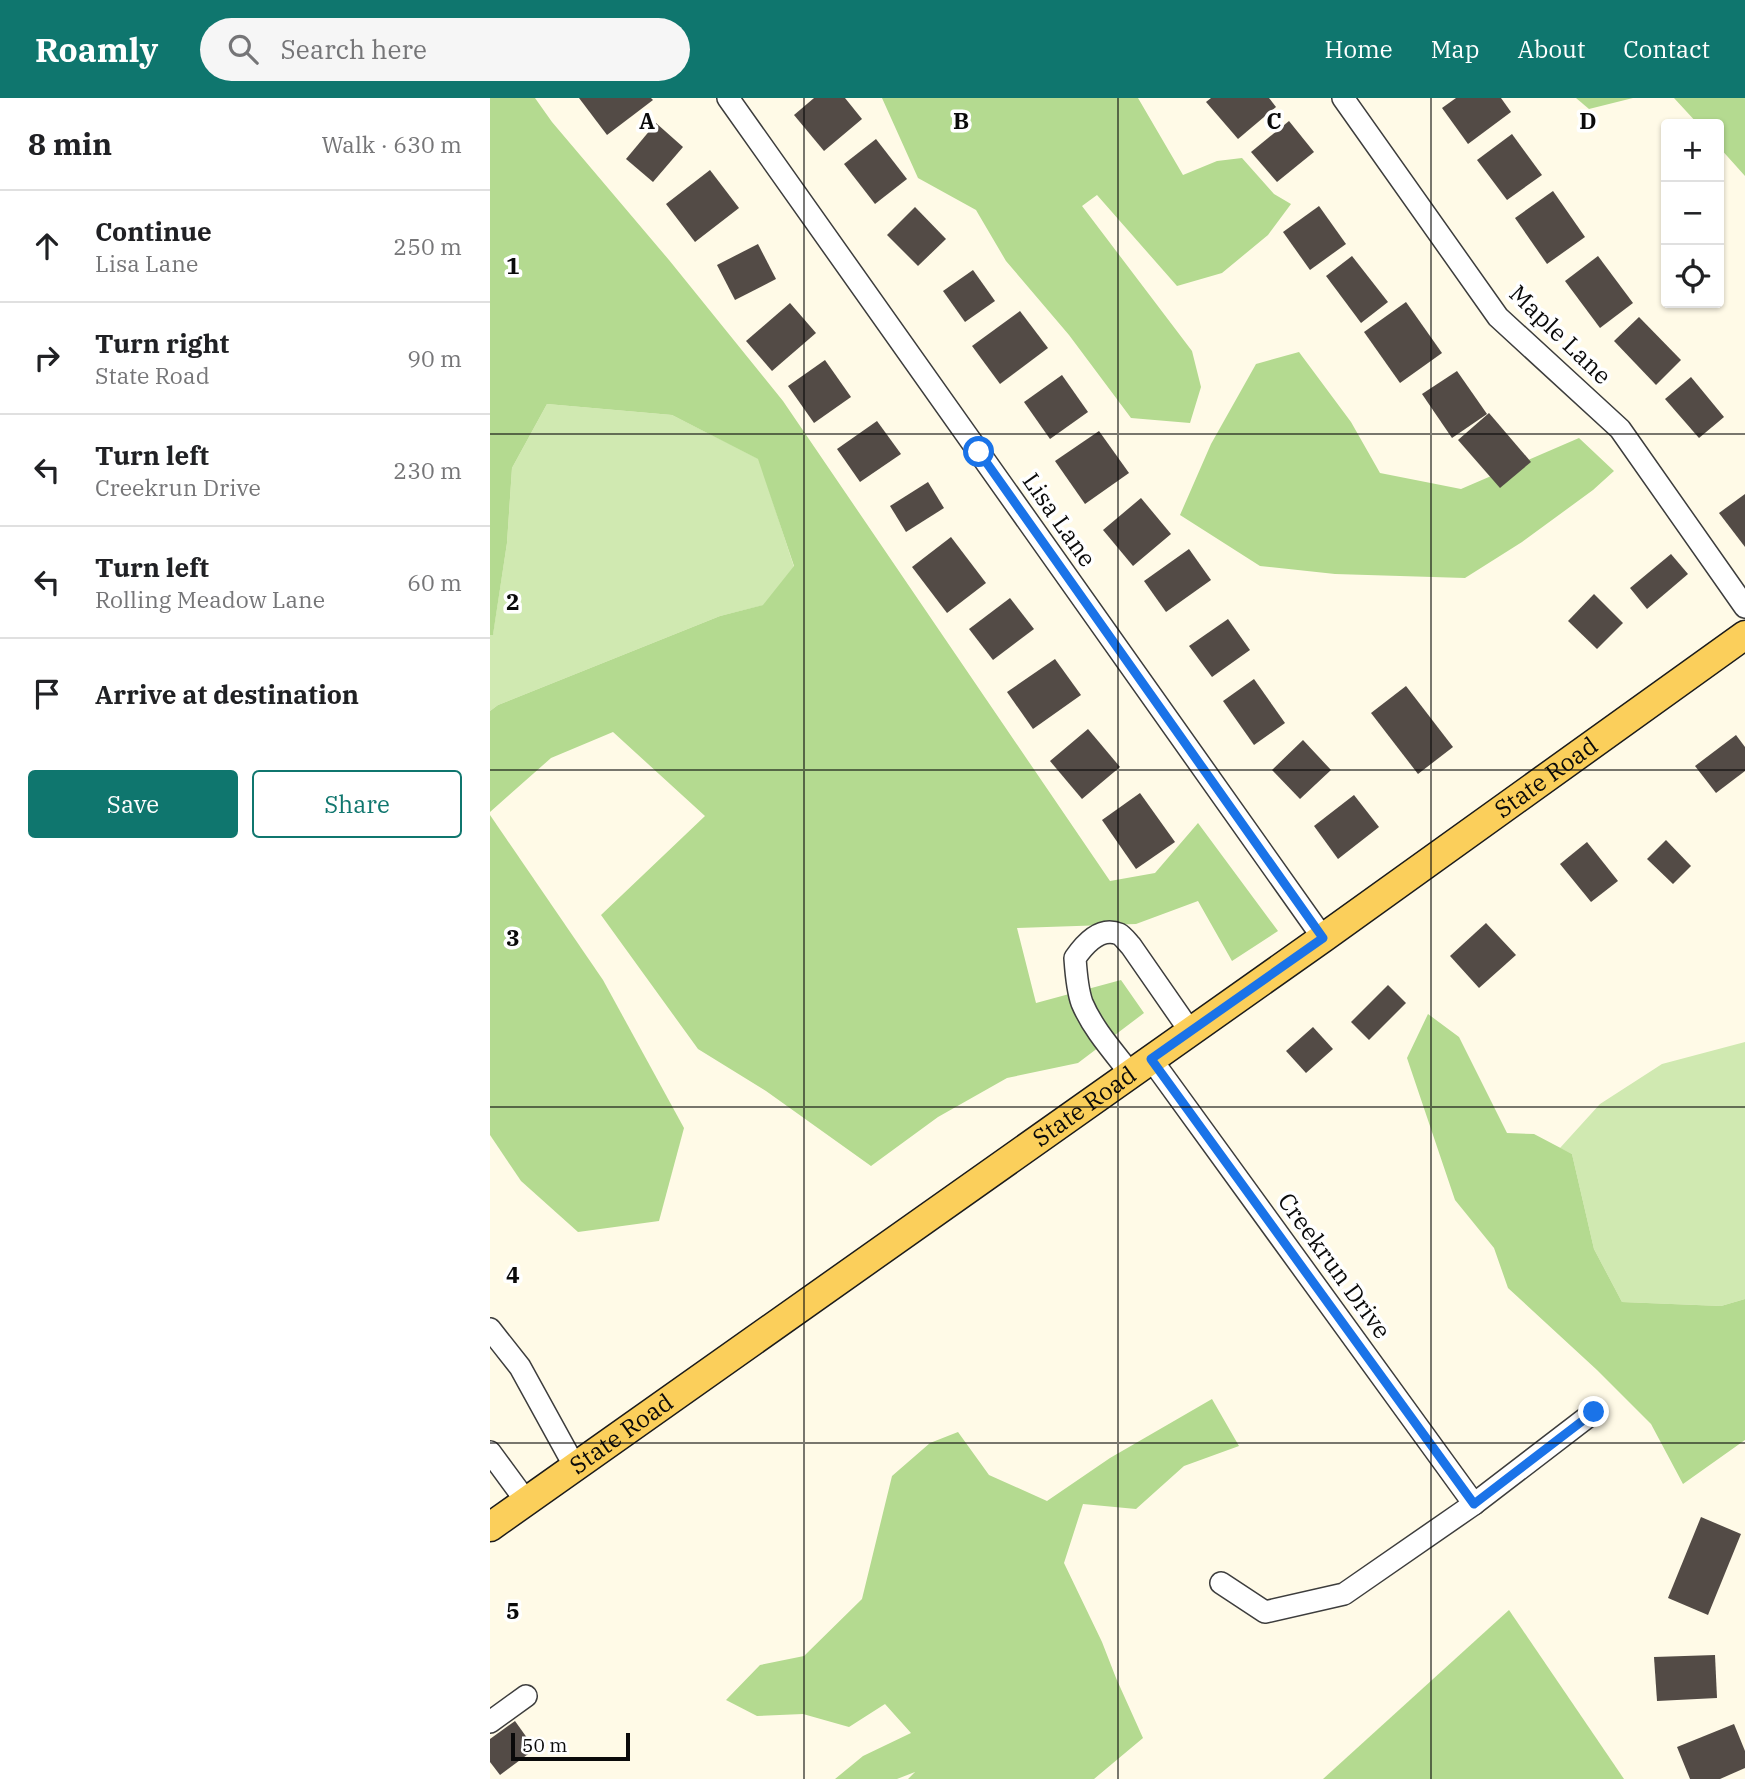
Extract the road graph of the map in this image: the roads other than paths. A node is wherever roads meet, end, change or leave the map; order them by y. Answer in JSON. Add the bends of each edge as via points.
{"nodes":[{"id":1,"x":728,"y":98,"type":"edge"},
{"id":2,"x":1343,"y":98,"type":"edge"},
{"id":3,"x":1745,"y":607,"type":"edge"},
{"id":4,"x":1745,"y":635,"type":"edge"},
{"id":5,"x":1323,"y":938,"type":"junction"},
{"id":6,"x":1190,"y":1031,"type":"junction"},
{"id":7,"x":1140,"y":1066,"type":"junction"},
{"id":8,"x":490,"y":1329,"type":"edge"},
{"id":9,"x":1594,"y":1412,"type":"dead end"},
{"id":10,"x":490,"y":1452,"type":"edge"},
{"id":11,"x":575,"y":1467,"type":"junction"},
{"id":12,"x":526,"y":1501,"type":"junction"},
{"id":13,"x":1474,"y":1504,"type":"junction"},
{"id":14,"x":490,"y":1527,"type":"edge"},
{"id":15,"x":1221,"y":1583,"type":"dead end"},
{"id":16,"x":526,"y":1696,"type":"dead end"},
{"id":17,"x":490,"y":1721,"type":"edge"}],
"edges":[{"from":1,"to":5,"type":"street","name":"Lisa Lane"},
{"from":2,"to":3,"type":"street","name":"Maple Lane","via":[[1498,317],[1620,429]]},
{"from":4,"to":5,"type":"main road","name":"State Road"},
{"from":5,"to":6,"type":"main road","name":"State Road"},
{"from":6,"to":7,"type":"main road","name":"State Road"},
{"from":6,"to":7,"type":"street","name":"Creekrun Drive","via":[[1120,934],[1100,934],[1085,944],[1075,958],[1082,1003],[1094,1024]]},
{"from":7,"to":11,"type":"main road","name":"State Road"},
{"from":7,"to":13,"type":"street","name":"Creekrun Drive"},
{"from":8,"to":11,"type":"street","via":[[520,1367]]},
{"from":9,"to":13,"type":"street"},
{"from":10,"to":12,"type":"street"},
{"from":11,"to":12,"type":"main road","name":"State Road"},
{"from":12,"to":14,"type":"main road","name":"State Road"},
{"from":13,"to":15,"type":"street","via":[[1345,1594],[1265,1612]]},
{"from":16,"to":17,"type":"street"}]}
